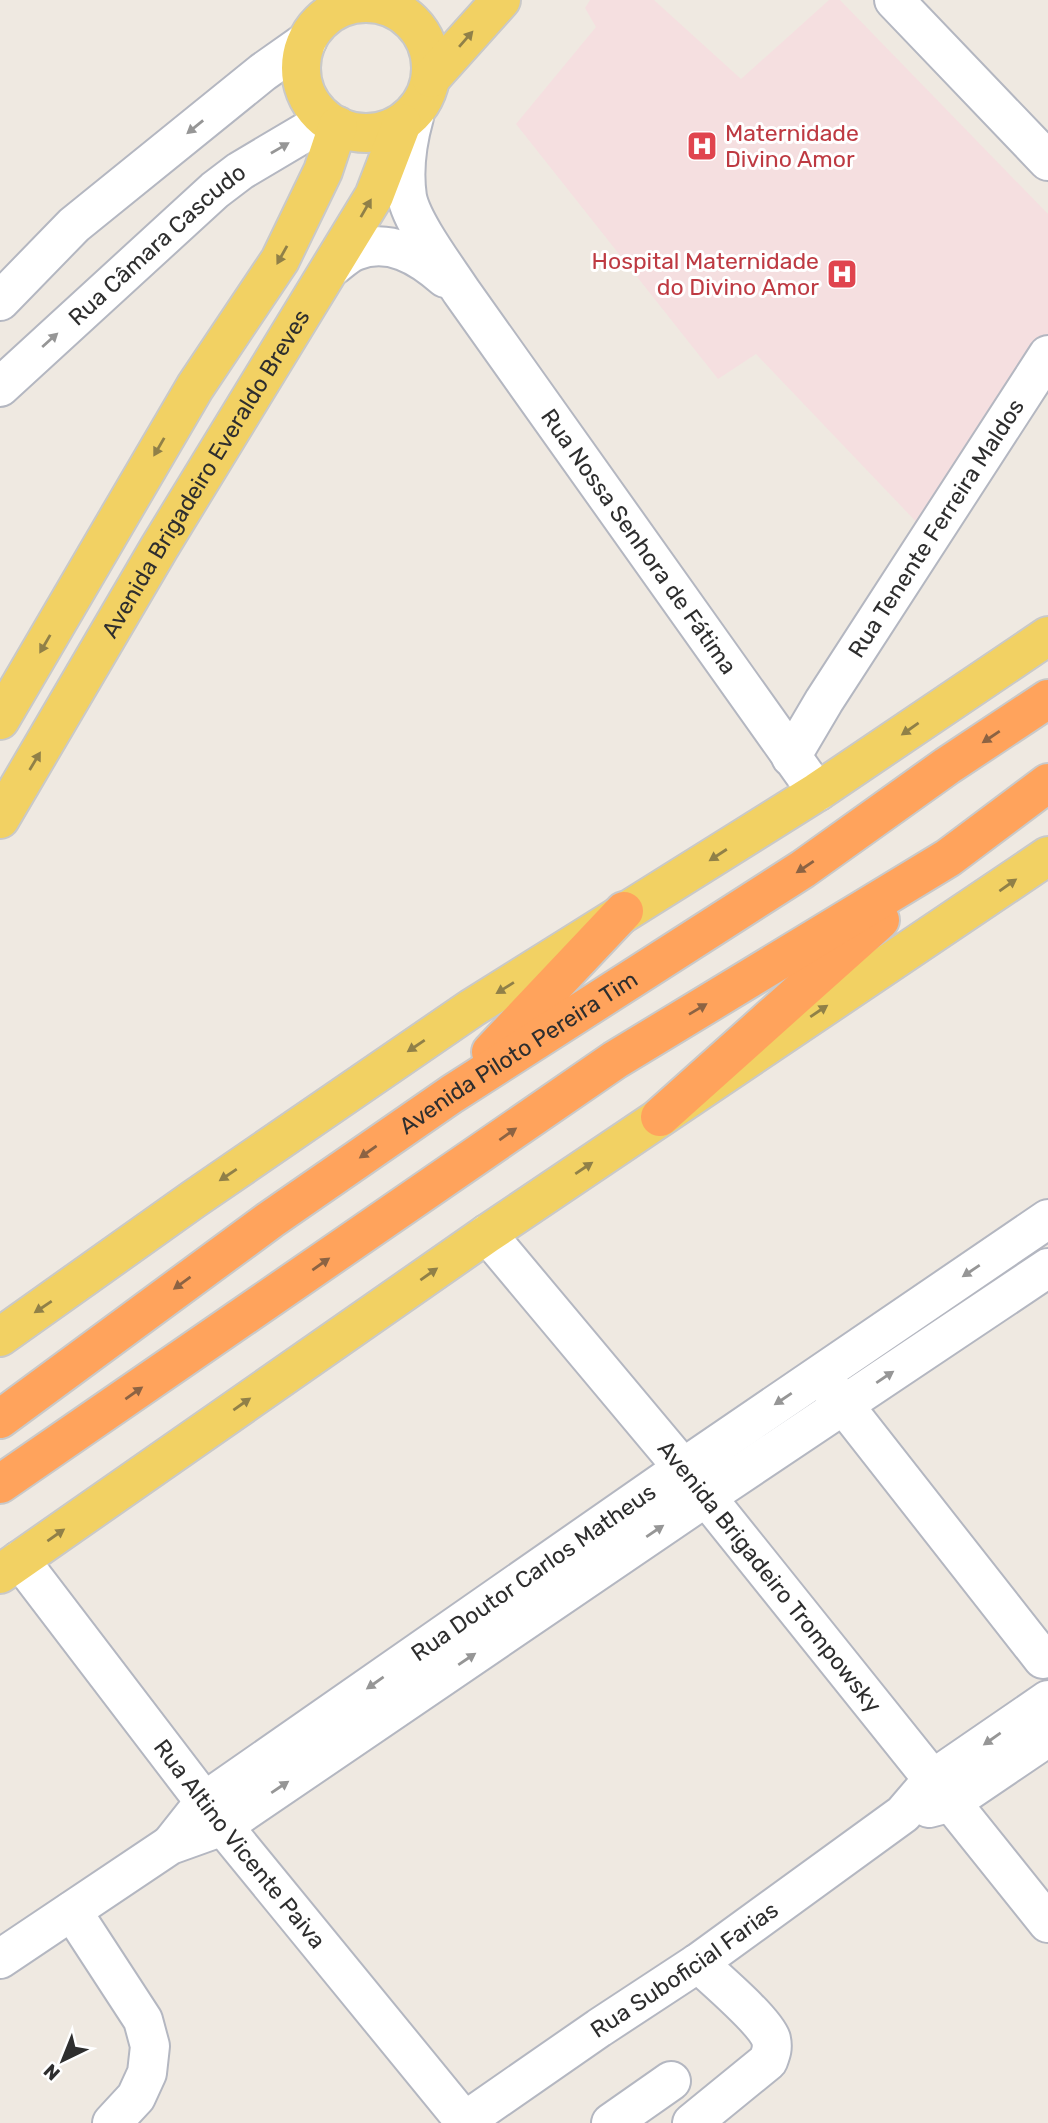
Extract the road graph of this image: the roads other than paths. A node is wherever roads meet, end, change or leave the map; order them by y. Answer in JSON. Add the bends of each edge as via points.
{"nodes":[{"id":1,"x":502,"y":0,"type":"edge"},
{"id":2,"x":894,"y":0,"type":"edge"},
{"id":3,"x":368,"y":2,"type":"edge"},
{"id":4,"x":307,"y":41,"type":"junction"},
{"id":5,"x":416,"y":104,"type":"junction"},
{"id":6,"x":332,"y":123,"type":"junction"},
{"id":7,"x":1048,"y":161,"type":"edge"},
{"id":8,"x":332,"y":267,"type":"junction"},
{"id":9,"x":461,"y":291,"type":"junction"},
{"id":10,"x":0,"y":301,"type":"edge"},
{"id":11,"x":1048,"y":355,"type":"edge"},
{"id":12,"x":0,"y":387,"type":"edge"},
{"id":13,"x":1048,"y":636,"type":"edge"},
{"id":14,"x":747,"y":695,"type":"junction"},
{"id":15,"x":1048,"y":699,"type":"edge"},
{"id":16,"x":824,"y":701,"type":"junction"},
{"id":17,"x":0,"y":718,"type":"edge"},
{"id":18,"x":791,"y":757,"type":"junction"},
{"id":19,"x":1048,"y":783,"type":"edge"},
{"id":20,"x":817,"y":792,"type":"junction"},
{"id":21,"x":0,"y":819,"type":"edge"},
{"id":22,"x":1048,"y":856,"type":"edge"},
{"id":23,"x":948,"y":858,"type":"junction"},
{"id":24,"x":624,"y":911,"type":"junction"},
{"id":25,"x":452,"y":1094,"type":"junction"},
{"id":26,"x":660,"y":1117,"type":"junction"},
{"id":27,"x":1033,"y":1229,"type":"edge"},
{"id":28,"x":487,"y":1234,"type":"junction"},
{"id":29,"x":1046,"y":1273,"type":"edge"},
{"id":30,"x":0,"y":1337,"type":"edge"},
{"id":31,"x":820,"y":1374,"type":"junction"},
{"id":32,"x":843,"y":1404,"type":"junction"},
{"id":33,"x":8,"y":1413,"type":"edge"},
{"id":34,"x":694,"y":1482,"type":"junction"},
{"id":35,"x":0,"y":1484,"type":"edge"},
{"id":36,"x":10,"y":1567,"type":"edge"},
{"id":37,"x":1043,"y":1659,"type":"dead end"},
{"id":38,"x":1048,"y":1700,"type":"edge"},
{"id":39,"x":1048,"y":1737,"type":"edge"},
{"id":40,"x":943,"y":1791,"type":"junction"},
{"id":41,"x":214,"y":1813,"type":"junction"},
{"id":42,"x":72,"y":1910,"type":"junction"},
{"id":43,"x":1048,"y":1923,"type":"edge"},
{"id":44,"x":0,"y":1959,"type":"edge"},
{"id":45,"x":698,"y":1963,"type":"junction"},
{"id":46,"x":671,"y":2081,"type":"dead end"},
{"id":47,"x":464,"y":2122,"type":"edge"},
{"id":48,"x":112,"y":2123,"type":"edge"},
{"id":49,"x":611,"y":2123,"type":"edge"},
{"id":50,"x":692,"y":2123,"type":"edge"}],
"edges":[{"from":5,"to":1,"type":"main road","name":"Avenida Brigadeiro Everaldo Breves","one_way":true},
{"from":2,"to":7,"type":"street"},
{"from":3,"to":4,"type":"main road","via":[[332,13]]},
{"from":3,"to":5,"type":"main road","via":[[410,20],[428,47],[431,62]]},
{"from":4,"to":6,"type":"main road","via":[[302,58],[307,95]]},
{"from":4,"to":10,"type":"street","one_way":true,"via":[[74,225]]},
{"from":5,"to":6,"type":"main road","via":[[385,131],[348,131]]},
{"from":8,"to":5,"type":"main road","name":"Avenida Brigadeiro Everaldo Breves","one_way":true,"via":[[374,196]]},
{"from":5,"to":9,"type":"street","name":"Rua Nossa Senhora de Fátima","via":[[408,140],[407,199]]},
{"from":12,"to":6,"type":"street","name":"Rua Câmara Cascudo","one_way":true,"via":[[215,190],[240,171]]},
{"from":6,"to":17,"type":"main road","name":"Avenida Brigadeiro Everaldo Breves","one_way":true,"via":[[323,171],[280,260],[195,387]]},
{"from":8,"to":9,"type":"street","name":"Rua Nossa Senhora de Fátima","via":[[354,251],[397,247],[435,268]]},
{"from":21,"to":8,"type":"main road","name":"Avenida Brigadeiro Everaldo Breves","one_way":true},
{"from":9,"to":14,"type":"street","name":"Rua Nossa Senhora de Fátima"},
{"from":11,"to":16,"type":"street","name":"Rua Tenente Ferreira Maldos"},
{"from":13,"to":20,"type":"main road","one_way":true},
{"from":14,"to":16,"type":"street","via":[[774,707],[796,708]]},
{"from":14,"to":18,"type":"street","name":"Rua Nossa Senhora de Fátima"},
{"from":15,"to":25,"type":"highway","name":"Avenida Piloto Pereira Tim","one_way":true,"via":[[803,869]]},
{"from":16,"to":18,"type":"street","name":"Rua Tenente Ferreira Maldos"},
{"from":18,"to":20,"type":"street","name":"Rua Nossa Senhora de Fátima"},
{"from":19,"to":23,"type":"highway"},
{"from":20,"to":24,"type":"main road","one_way":true},
{"from":26,"to":22,"type":"main road","one_way":true},
{"from":23,"to":26,"type":"highway"},
{"from":35,"to":23,"type":"highway","one_way":true,"via":[[615,1060]]},
{"from":24,"to":25,"type":"highway"},
{"from":24,"to":30,"type":"main road","one_way":true,"via":[[428,1038]]},
{"from":25,"to":33,"type":"highway","name":"Avenida Piloto Pereira Tim","one_way":true,"via":[[260,1227]]},
{"from":28,"to":26,"type":"main road","one_way":true},
{"from":27,"to":29,"type":"street"},
{"from":27,"to":31,"type":"street","name":"Rua Doutor Carlos Matheus","one_way":true},
{"from":28,"to":34,"type":"street","name":"Avenida Brigadeiro Trompowsky"},
{"from":36,"to":28,"type":"main road","one_way":true},
{"from":32,"to":29,"type":"street","name":"Rua Doutor Carlos Matheus","one_way":true},
{"from":31,"to":32,"type":"street"},
{"from":31,"to":34,"type":"street","name":"Rua Doutor Carlos Matheus","one_way":true},
{"from":32,"to":34,"type":"street","name":"Rua Doutor Carlos Matheus"},
{"from":32,"to":37,"type":"street"},
{"from":34,"to":40,"type":"street","name":"Avenida Brigadeiro Trompowsky"},
{"from":34,"to":41,"type":"street","name":"Rua Doutor Carlos Matheus"},
{"from":36,"to":41,"type":"street","name":"Rua Altino Vicente Paiva"},
{"from":38,"to":40,"type":"street","name":"Rua Suboficial Farias","one_way":true},
{"from":39,"to":40,"type":"street","name":"Rua Suboficial Farias"},
{"from":40,"to":43,"type":"street","name":"Avenida Brigadeiro Trompowsky"},
{"from":40,"to":45,"type":"street","name":"Rua Suboficial Farias","via":[[903,1814]]},
{"from":41,"to":42,"type":"street","name":"Rua Doutor Carlos Matheus"},
{"from":41,"to":47,"type":"street","name":"Rua Altino Vicente Paiva"},
{"from":42,"to":44,"type":"street","name":"Rua Doutor Carlos Matheus"},
{"from":42,"to":48,"type":"street","via":[[143,2020],[150,2046],[147,2073],[136,2097]]},
{"from":45,"to":47,"type":"street","name":"Rua Suboficial Farias"},
{"from":45,"to":50,"type":"street","via":[[762,2025],[771,2038],[772,2050],[768,2061]]},
{"from":46,"to":49,"type":"street"}]}
